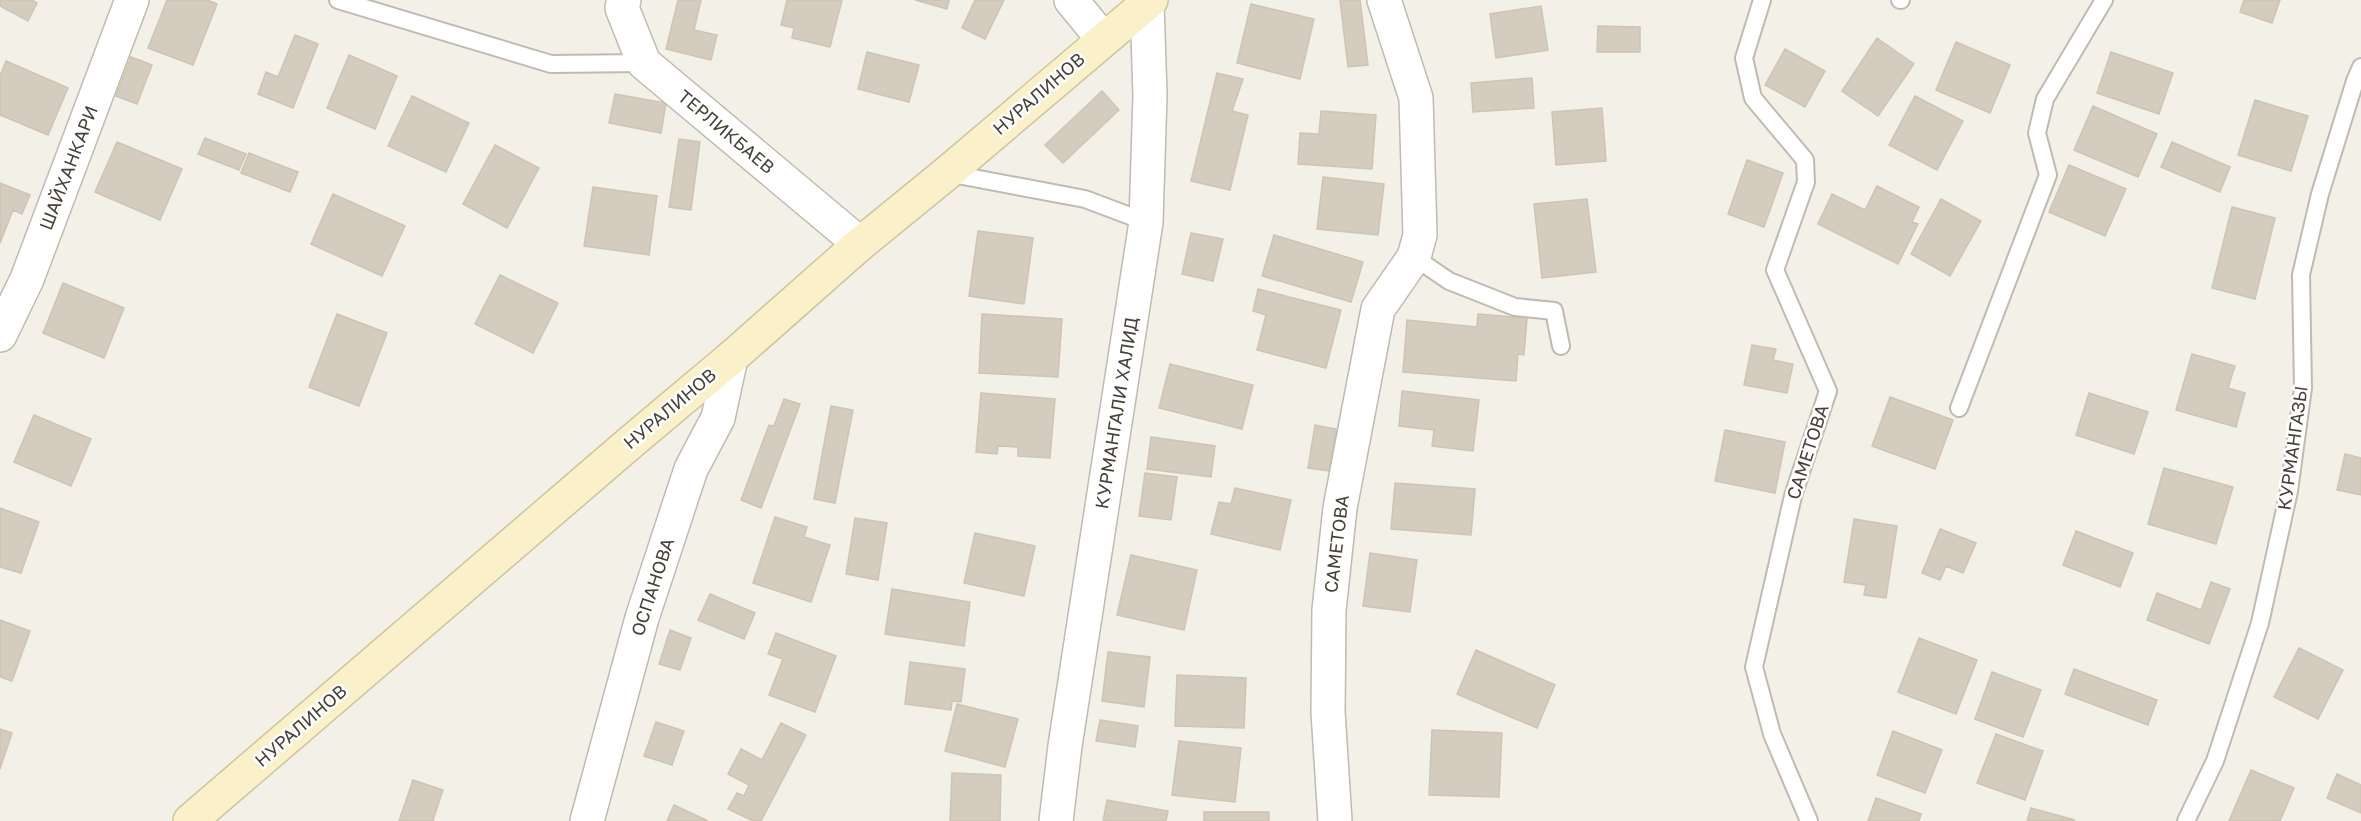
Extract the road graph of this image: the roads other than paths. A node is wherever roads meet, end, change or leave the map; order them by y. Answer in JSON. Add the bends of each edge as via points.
{"nodes":[{"id":1,"x":132,"y":0,"type":"edge"},
{"id":2,"x":338,"y":0,"type":"edge"},
{"id":3,"x":624,"y":0,"type":"edge"},
{"id":4,"x":1071,"y":0,"type":"edge"},
{"id":5,"x":1384,"y":0,"type":"edge"},
{"id":6,"x":1762,"y":0,"type":"edge"},
{"id":7,"x":2104,"y":0,"type":"edge"},
{"id":8,"x":1149,"y":2,"type":"edge"},
{"id":9,"x":1103,"y":39,"type":"junction"},
{"id":10,"x":644,"y":63,"type":"junction"},
{"id":11,"x":2361,"y":67,"type":"edge"},
{"id":12,"x":947,"y":173,"type":"junction"},
{"id":13,"x":1146,"y":222,"type":"junction"},
{"id":14,"x":860,"y":244,"type":"junction"},
{"id":15,"x":1414,"y":257,"type":"junction"},
{"id":16,"x":0,"y":335,"type":"edge"},
{"id":17,"x":1561,"y":346,"type":"dead end"},
{"id":18,"x":731,"y":358,"type":"junction"},
{"id":19,"x":1959,"y":408,"type":"dead end"},
{"id":20,"x":190,"y":821,"type":"edge"},
{"id":21,"x":587,"y":821,"type":"edge"},
{"id":22,"x":1056,"y":821,"type":"edge"},
{"id":23,"x":1335,"y":821,"type":"edge"},
{"id":24,"x":1809,"y":821,"type":"edge"},
{"id":25,"x":2186,"y":821,"type":"edge"}],
"edges":[{"from":1,"to":16,"type":"street","name":"ШАЙХАНКАРИ","via":[[27,279]]},
{"from":2,"to":10,"type":"lane","via":[[551,64]]},
{"from":3,"to":10,"type":"street","name":"ТЕРЛИКБАЕВ","via":[[622,8]]},
{"from":4,"to":9,"type":"street"},
{"from":5,"to":15,"type":"street","name":"САМЕТОВА","via":[[1416,98],[1420,235]]},
{"from":6,"to":24,"type":"lane","name":"САМЕТОВА","via":[[1744,58],[1753,98],[1805,160],[1806,182],[1775,270],[1828,391],[1793,496],[1754,667],[1772,734]]},
{"from":7,"to":19,"type":"lane","via":[[2045,99],[2037,133],[2048,175]]},
{"from":8,"to":9,"type":"main road","name":"НУРАЛИНОВ"},
{"from":8,"to":13,"type":"street","name":"КУРМАНГАЛИ ХАЛИД"},
{"from":9,"to":12,"type":"main road","name":"НУРАЛИНОВ"},
{"from":10,"to":14,"type":"street","name":"ТЕРЛИКБАЕВ"},
{"from":11,"to":25,"type":"lane","name":"КУРМАНГАЗЫ","via":[[2320,194],[2301,274],[2303,388],[2289,491],[2260,623],[2215,761]]},
{"from":12,"to":13,"type":"lane","via":[[1086,199]]},
{"from":12,"to":14,"type":"main road","name":"НУРАЛИНОВ"},
{"from":13,"to":22,"type":"street","name":"КУРМАНГАЛИ ХАЛИД"},
{"from":14,"to":18,"type":"main road","name":"НУРАЛИНОВ"},
{"from":15,"to":17,"type":"lane","via":[[1449,281],[1515,307],[1554,311]]},
{"from":15,"to":23,"type":"street","name":"САМЕТОВА","via":[[1378,309],[1340,508],[1329,610],[1328,712]]},
{"from":18,"to":20,"type":"main road","name":"НУРАЛИНОВ"},
{"from":18,"to":21,"type":"street","name":"ОСПАНОВА","via":[[718,418],[691,469],[642,618]]}]}
